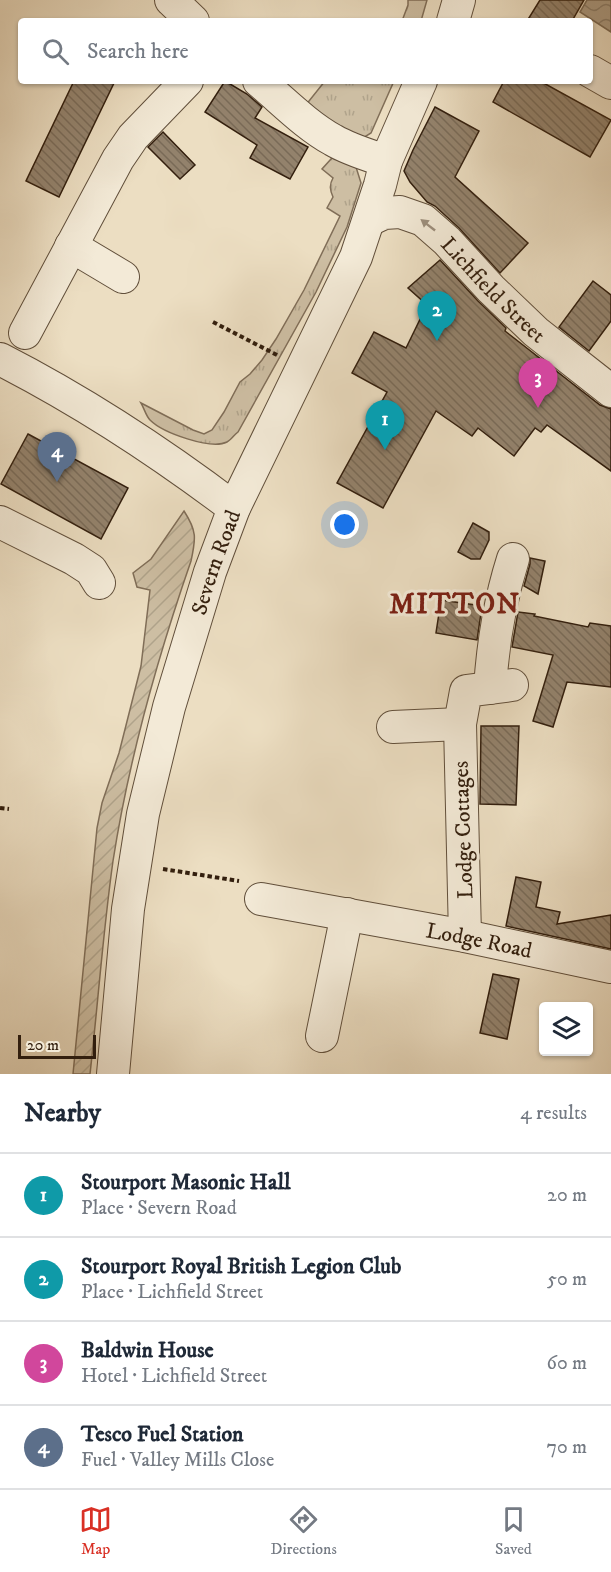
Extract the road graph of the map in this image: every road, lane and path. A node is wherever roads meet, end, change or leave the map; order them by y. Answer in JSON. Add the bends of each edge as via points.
{"nodes":[{"id":1,"x":171,"y":0,"type":"edge"},
{"id":2,"x":459,"y":0,"type":"edge"},
{"id":3,"x":190,"y":18,"type":"edge"},
{"id":4,"x":453,"y":18,"type":"edge"},
{"id":5,"x":593,"y":73,"type":"edge"},
{"id":6,"x":611,"y":83,"type":"edge"},
{"id":7,"x":184,"y":84,"type":"edge"},
{"id":8,"x":262,"y":84,"type":"edge"},
{"id":9,"x":420,"y":84,"type":"edge"},
{"id":10,"x":386,"y":161,"type":"junction"},
{"id":11,"x":369,"y":220,"type":"junction"},
{"id":12,"x":71,"y":246,"type":"junction"},
{"id":13,"x":123,"y":277,"type":"dead end"},
{"id":14,"x":213,"y":322,"type":"dead end"},
{"id":15,"x":25,"y":333,"type":"dead end"},
{"id":16,"x":0,"y":359,"type":"edge"},
{"id":17,"x":302,"y":368,"type":"junction"},
{"id":18,"x":611,"y":391,"type":"edge"},
{"id":19,"x":234,"y":508,"type":"junction"},
{"id":20,"x":0,"y":522,"type":"edge"},
{"id":21,"x":513,"y":560,"type":"dead end"},
{"id":22,"x":99,"y":583,"type":"dead end"},
{"id":23,"x":460,"y":724,"type":"junction"},
{"id":24,"x":393,"y":727,"type":"dead end"},
{"id":25,"x":0,"y":808,"type":"edge"},
{"id":26,"x":9,"y":809,"type":"dead end"},
{"id":27,"x":134,"y":864,"type":"junction"},
{"id":28,"x":261,"y":899,"type":"joint"},
{"id":29,"x":347,"y":914,"type":"junction"},
{"id":30,"x":465,"y":936,"type":"junction"},
{"id":31,"x":611,"y":967,"type":"edge"},
{"id":32,"x":322,"y":1036,"type":"dead end"},
{"id":33,"x":113,"y":1074,"type":"edge"}],
"edges":[{"from":1,"to":3,"type":"street"},
{"from":2,"to":4,"type":"street"},
{"from":5,"to":6,"type":"street"},
{"from":7,"to":12,"type":"street","via":[[117,159]]},
{"from":8,"to":10,"type":"street","via":[[331,139]]},
{"from":9,"to":10,"type":"street","name":"Severn Road"},
{"from":10,"to":11,"type":"street","name":"Severn Road"},
{"from":11,"to":17,"type":"street","name":"Severn Road","via":[[353,264]]},
{"from":18,"to":11,"type":"street","name":"Lichfield Street","one_way":true,"via":[[522,320],[423,220],[400,212],[384,213]]},
{"from":12,"to":13,"type":"street"},
{"from":12,"to":15,"type":"street"},
{"from":14,"to":17,"type":"path"},
{"from":16,"to":19,"type":"street","via":[[134,436]]},
{"from":17,"to":19,"type":"street","name":"Severn Road"},
{"from":19,"to":27,"type":"street","name":"Severn Road","via":[[169,707]]},
{"from":20,"to":22,"type":"street","via":[[74,560],[90,570]]},
{"from":21,"to":23,"type":"street","name":"Lodge Cottages","via":[[494,634],[501,686],[466,691]]},
{"from":23,"to":24,"type":"street"},
{"from":23,"to":30,"type":"street","name":"Lodge Cottages"},
{"from":25,"to":26,"type":"path"},
{"from":27,"to":28,"type":"path","via":[[261,885]]},
{"from":27,"to":33,"type":"street","name":"Severn Road"},
{"from":28,"to":29,"type":"street","name":"Lodge Road"},
{"from":29,"to":30,"type":"street","name":"Lodge Road"},
{"from":29,"to":32,"type":"street"},
{"from":30,"to":31,"type":"street","name":"Lodge Road"}]}
